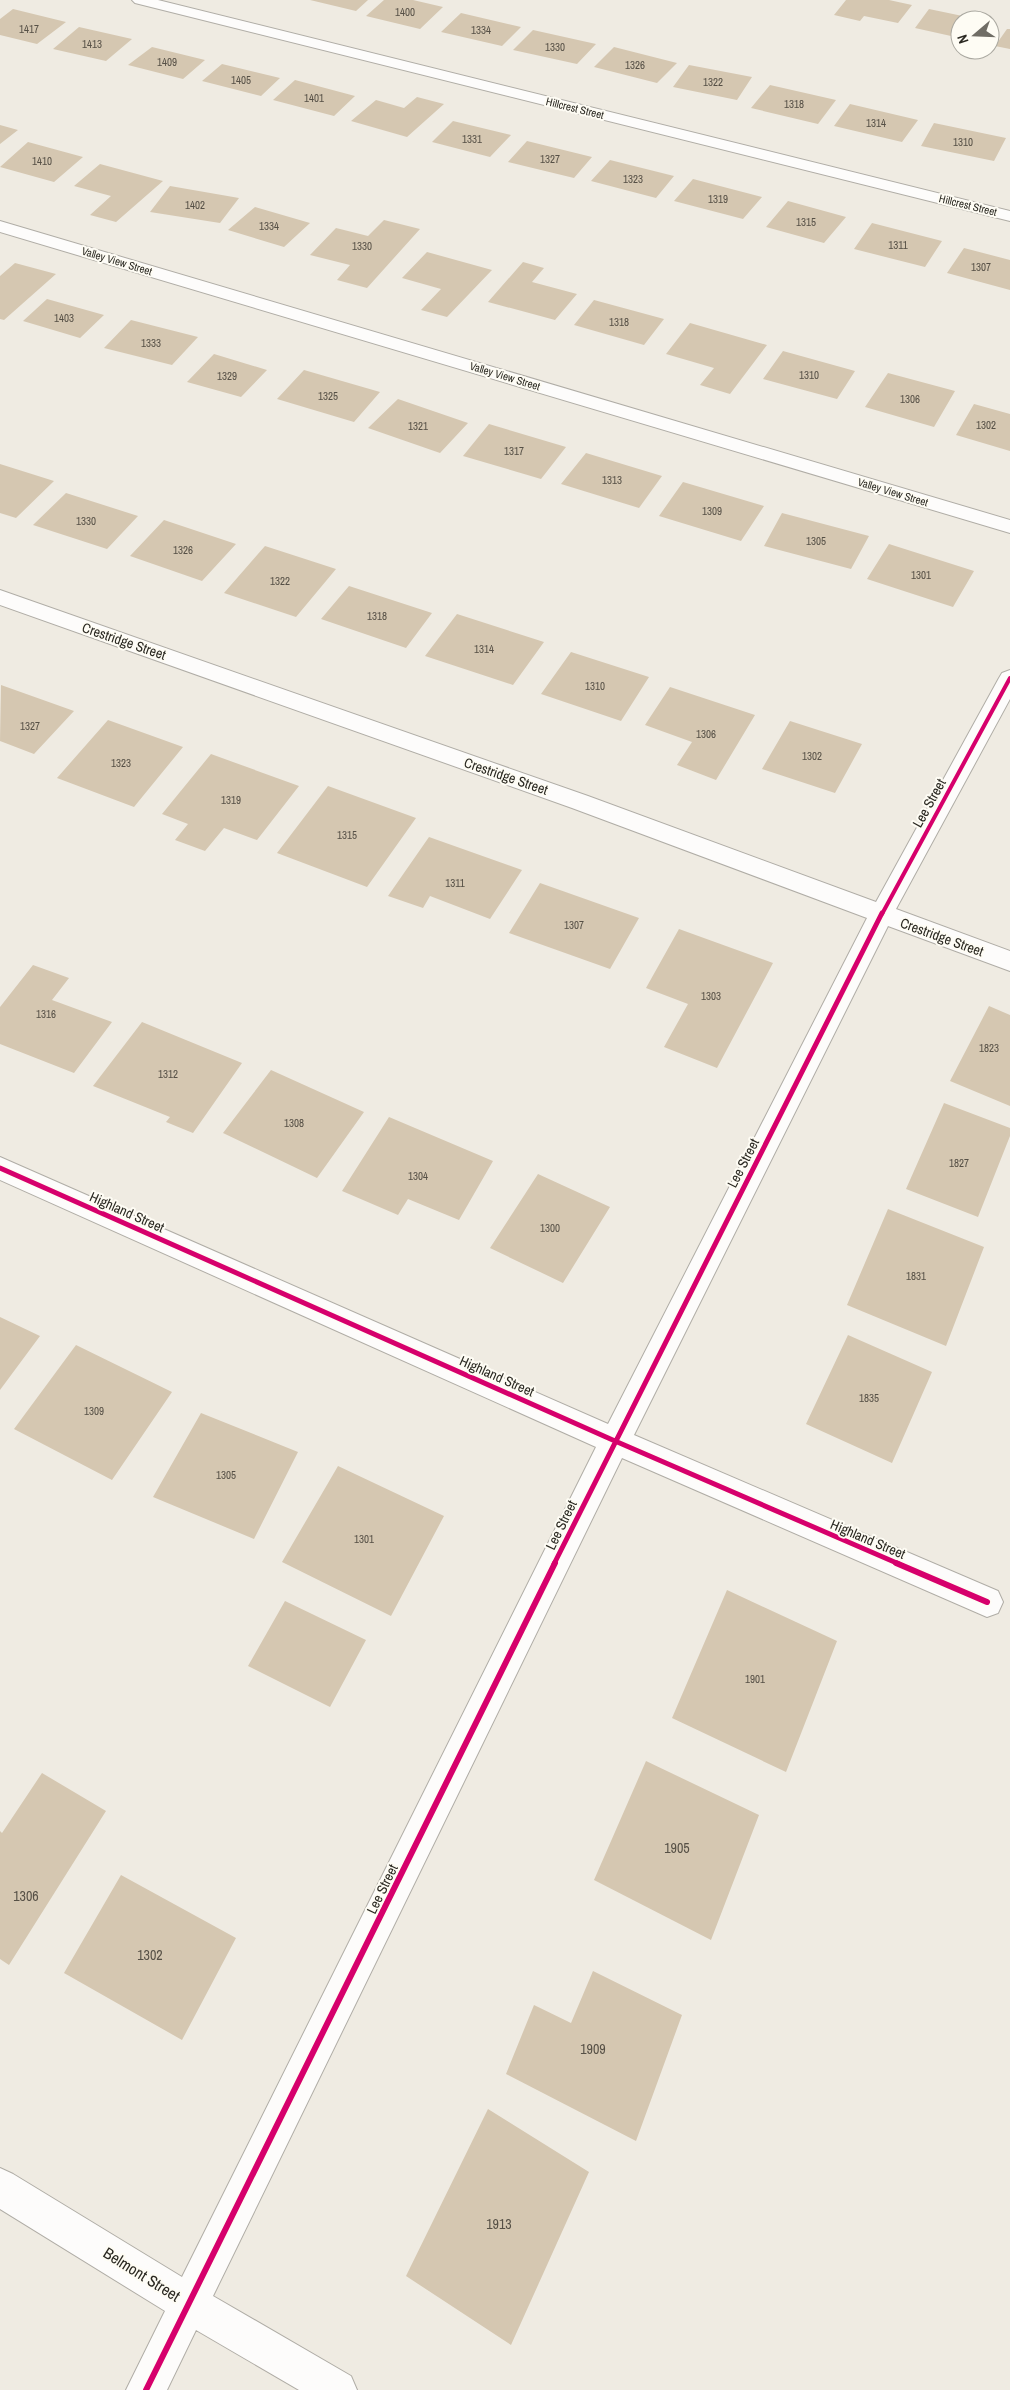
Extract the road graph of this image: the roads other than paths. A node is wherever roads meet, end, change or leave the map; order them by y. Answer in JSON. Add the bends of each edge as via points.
{"nodes":[{"id":1,"x":140,"y":0,"type":"edge"},
{"id":2,"x":1010,"y":216,"type":"edge"},
{"id":3,"x":0,"y":226,"type":"edge"},
{"id":4,"x":1010,"y":527,"type":"edge"},
{"id":5,"x":0,"y":597,"type":"edge"},
{"id":6,"x":1010,"y":678,"type":"edge"},
{"id":7,"x":881,"y":915,"type":"junction"},
{"id":8,"x":1010,"y":962,"type":"edge"},
{"id":9,"x":0,"y":1168,"type":"edge"},
{"id":10,"x":615,"y":1441,"type":"junction"},
{"id":11,"x":987,"y":1602,"type":"dead end"},
{"id":12,"x":0,"y":2187,"type":"edge"},
{"id":13,"x":190,"y":2304,"type":"junction"},
{"id":14,"x":146,"y":2390,"type":"edge"},
{"id":15,"x":337,"y":2390,"type":"edge"}],
"edges":[{"from":1,"to":2,"type":"street","name":"Hillcrest Street"},
{"from":3,"to":4,"type":"street","name":"Valley View Street"},
{"from":5,"to":7,"type":"street","name":"Crestridge Street","via":[[580,802]]},
{"from":6,"to":7,"type":"street","name":"Lee Street"},
{"from":7,"to":8,"type":"street","name":"Crestridge Street"},
{"from":7,"to":10,"type":"street","name":"Lee Street"},
{"from":9,"to":10,"type":"street","name":"Highland Street"},
{"from":10,"to":11,"type":"street","name":"Highland Street"},
{"from":10,"to":13,"type":"street","name":"Lee Street"},
{"from":12,"to":13,"type":"street","name":"Belmont Street"},
{"from":13,"to":14,"type":"street","name":"Lee Street"},
{"from":13,"to":15,"type":"street","name":"Belmont Street"}]}
